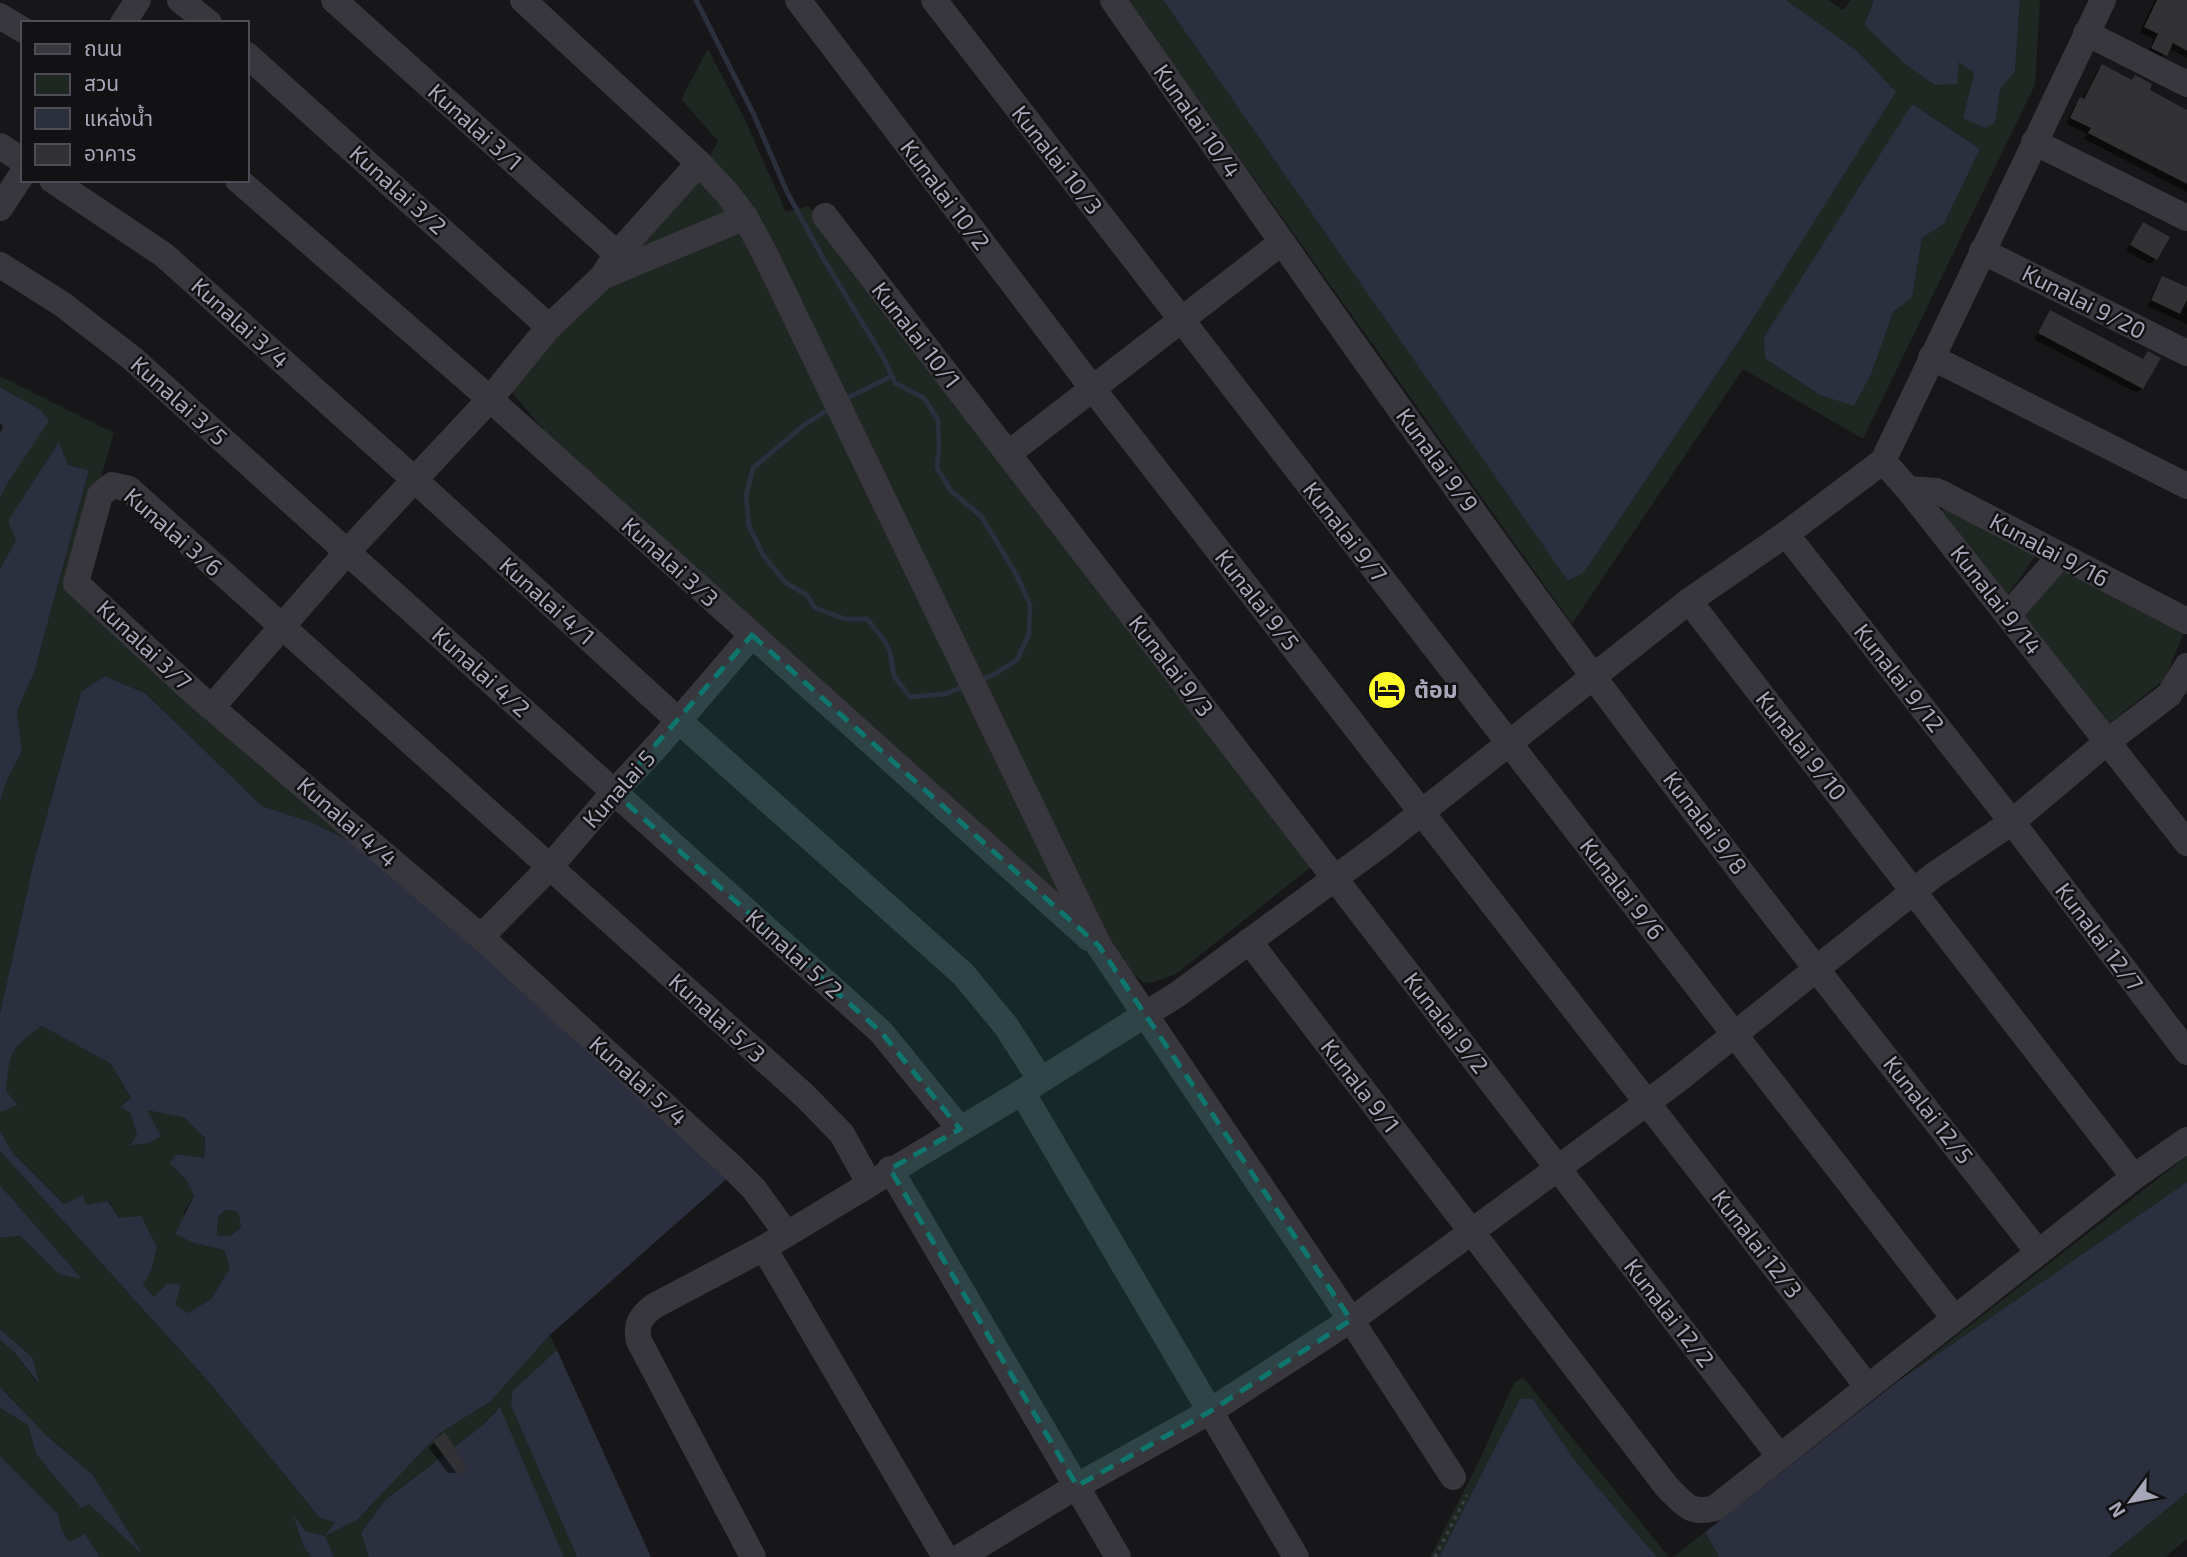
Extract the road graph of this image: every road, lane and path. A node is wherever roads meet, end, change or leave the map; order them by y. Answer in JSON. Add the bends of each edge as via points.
{"nodes":[{"id":1,"x":138,"y":0,"type":"edge"},
{"id":2,"x":180,"y":0,"type":"edge"},
{"id":3,"x":334,"y":0,"type":"edge"},
{"id":4,"x":523,"y":0,"type":"edge"},
{"id":5,"x":798,"y":0,"type":"edge"},
{"id":6,"x":934,"y":0,"type":"edge"},
{"id":7,"x":1113,"y":0,"type":"edge"},
{"id":8,"x":2102,"y":0,"type":"edge"},
{"id":9,"x":0,"y":16,"type":"edge"},
{"id":10,"x":124,"y":21,"type":"edge"},
{"id":11,"x":206,"y":21,"type":"edge"},
{"id":12,"x":21,"y":29,"type":"edge"},
{"id":13,"x":2086,"y":33,"type":"junction"},
{"id":14,"x":248,"y":56,"type":"edge"},
{"id":15,"x":2187,"y":84,"type":"edge"},
{"id":16,"x":2034,"y":142,"type":"junction"},
{"id":17,"x":0,"y":146,"type":"edge"},
{"id":18,"x":21,"y":160,"type":"edge"},
{"id":19,"x":699,"y":163,"type":"junction"},
{"id":20,"x":21,"y":176,"type":"edge"},
{"id":21,"x":55,"y":182,"type":"edge"},
{"id":22,"x":240,"y":182,"type":"edge"},
{"id":23,"x":0,"y":208,"type":"edge"},
{"id":24,"x":825,"y":216,"type":"dead end"},
{"id":25,"x":745,"y":217,"type":"junction"},
{"id":26,"x":2187,"y":218,"type":"edge"},
{"id":27,"x":1282,"y":242,"type":"junction"},
{"id":28,"x":1982,"y":251,"type":"junction"},
{"id":29,"x":617,"y":254,"type":"junction"},
{"id":30,"x":0,"y":265,"type":"edge"},
{"id":31,"x":602,"y":277,"type":"junction"},
{"id":32,"x":1181,"y":320,"type":"junction"},
{"id":33,"x":549,"y":327,"type":"junction"},
{"id":34,"x":2187,"y":353,"type":"edge"},
{"id":35,"x":1931,"y":356,"type":"junction"},
{"id":36,"x":1093,"y":389,"type":"junction"},
{"id":37,"x":489,"y":399,"type":"junction"},
{"id":38,"x":1008,"y":454,"type":"junction"},
{"id":39,"x":1882,"y":461,"type":"junction"},
{"id":40,"x":416,"y":481,"type":"junction"},
{"id":41,"x":2187,"y":486,"type":"edge"},
{"id":42,"x":1908,"y":489,"type":"junction"},
{"id":43,"x":1786,"y":534,"type":"junction"},
{"id":44,"x":348,"y":551,"type":"junction"},
{"id":45,"x":2060,"y":556,"type":"junction"},
{"id":46,"x":76,"y":583,"type":"joint"},
{"id":47,"x":1689,"y":601,"type":"junction"},
{"id":48,"x":2008,"y":615,"type":"junction"},
{"id":49,"x":2187,"y":621,"type":"edge"},
{"id":50,"x":281,"y":627,"type":"junction"},
{"id":51,"x":752,"y":635,"type":"junction"},
{"id":52,"x":2187,"y":666,"type":"edge"},
{"id":53,"x":1594,"y":677,"type":"junction"},
{"id":54,"x":212,"y":706,"type":"junction"},
{"id":55,"x":679,"y":721,"type":"junction"},
{"id":56,"x":2108,"y":742,"type":"junction"},
{"id":57,"x":1509,"y":744,"type":"junction"},
{"id":58,"x":614,"y":792,"type":"junction"},
{"id":59,"x":1421,"y":812,"type":"junction"},
{"id":60,"x":2012,"y":822,"type":"junction"},
{"id":61,"x":2187,"y":843,"type":"edge"},
{"id":62,"x":549,"y":868,"type":"junction"},
{"id":63,"x":1334,"y":878,"type":"junction"},
{"id":64,"x":1913,"y":891,"type":"junction"},
{"id":65,"x":481,"y":937,"type":"junction"},
{"id":66,"x":1249,"y":941,"type":"junction"},
{"id":67,"x":1098,"y":946,"type":"junction"},
{"id":68,"x":1817,"y":969,"type":"junction"},
{"id":69,"x":1143,"y":1015,"type":"junction"},
{"id":70,"x":1734,"y":1035,"type":"junction"},
{"id":71,"x":2187,"y":1052,"type":"edge"},
{"id":72,"x":1031,"y":1086,"type":"junction"},
{"id":73,"x":1647,"y":1102,"type":"junction"},
{"id":74,"x":960,"y":1129,"type":"junction"},
{"id":75,"x":2187,"y":1140,"type":"edge"},
{"id":76,"x":1557,"y":1168,"type":"junction"},
{"id":77,"x":880,"y":1176,"type":"junction"},
{"id":78,"x":2134,"y":1177,"type":"junction"},
{"id":79,"x":1471,"y":1231,"type":"junction"},
{"id":80,"x":786,"y":1233,"type":"junction"},
{"id":81,"x":764,"y":1248,"type":"junction"},
{"id":82,"x":2038,"y":1252,"type":"junction"},
{"id":83,"x":1954,"y":1318,"type":"junction"},
{"id":84,"x":1351,"y":1320,"type":"junction"},
{"id":85,"x":1867,"y":1386,"type":"junction"},
{"id":86,"x":1209,"y":1412,"type":"junction"},
{"id":87,"x":1780,"y":1457,"type":"junction"},
{"id":88,"x":1453,"y":1477,"type":"joint"},
{"id":89,"x":1077,"y":1486,"type":"junction"},
{"id":90,"x":754,"y":1557,"type":"edge"},
{"id":91,"x":945,"y":1557,"type":"edge"},
{"id":92,"x":960,"y":1557,"type":"edge"},
{"id":93,"x":1118,"y":1557,"type":"edge"},
{"id":94,"x":1296,"y":1557,"type":"edge"},
{"id":95,"x":1435,"y":1557,"type":"edge"}],
"edges":[{"from":1,"to":10,"type":"street"},
{"from":2,"to":11,"type":"street"},
{"from":3,"to":29,"type":"street","name":"Kunalai 3/1"},
{"from":4,"to":19,"type":"street"},
{"from":5,"to":36,"type":"street","name":"Kunalai 10/2"},
{"from":6,"to":32,"type":"street","name":"Kunalai 10/3"},
{"from":7,"to":27,"type":"street","name":"Kunalai 10/4"},
{"from":8,"to":13,"type":"street"},
{"from":9,"to":12,"type":"street"},
{"from":13,"to":15,"type":"street"},
{"from":13,"to":16,"type":"street"},
{"from":14,"to":33,"type":"street","name":"Kunalai 3/2"},
{"from":16,"to":26,"type":"street"},
{"from":16,"to":28,"type":"street"},
{"from":17,"to":18,"type":"street"},
{"from":19,"to":25,"type":"street"},
{"from":19,"to":29,"type":"street"},
{"from":20,"to":23,"type":"street"},
{"from":21,"to":40,"type":"street","name":"Kunalai 3/4","via":[[164,256]]},
{"from":22,"to":37,"type":"street","name":"Kunalai 3/3"},
{"from":24,"to":38,"type":"street","name":"Kunalai 10/1"},
{"from":25,"to":31,"type":"street"},
{"from":25,"to":67,"type":"street"},
{"from":27,"to":32,"type":"street"},
{"from":27,"to":53,"type":"street","name":"Kunalai 9/9"},
{"from":28,"to":34,"type":"street","name":"Kunalai 9/20"},
{"from":28,"to":35,"type":"street"},
{"from":29,"to":31,"type":"street"},
{"from":30,"to":44,"type":"street","name":"Kunalai 3/5","via":[[62,304],[133,359]]},
{"from":31,"to":33,"type":"street"},
{"from":32,"to":36,"type":"street"},
{"from":32,"to":57,"type":"street","name":"Kunalai 9/7"},
{"from":33,"to":37,"type":"street"},
{"from":35,"to":39,"type":"street"},
{"from":35,"to":41,"type":"street"},
{"from":36,"to":38,"type":"street"},
{"from":36,"to":59,"type":"street","name":"Kunalai 9/5"},
{"from":37,"to":40,"type":"street"},
{"from":37,"to":51,"type":"street","name":"Kunalai 3/3"},
{"from":38,"to":63,"type":"street","name":"Kunalai 9/3"},
{"from":39,"to":42,"type":"street","name":"Kunalai 9/14"},
{"from":39,"to":43,"type":"street"},
{"from":40,"to":44,"type":"street"},
{"from":40,"to":55,"type":"street","name":"Kunalai 4/1"},
{"from":42,"to":45,"type":"street","name":"Kunalai 9/16","via":[[1936,491]]},
{"from":42,"to":48,"type":"street","name":"Kunalai 9/14"},
{"from":43,"to":47,"type":"street"},
{"from":43,"to":60,"type":"street","name":"Kunalai 9/12"},
{"from":44,"to":50,"type":"street"},
{"from":44,"to":58,"type":"street","name":"Kunalai 4/2"},
{"from":45,"to":48,"type":"street"},
{"from":45,"to":49,"type":"street","name":"Kunalai 9/16"},
{"from":46,"to":50,"type":"street","name":"Kunalai 3/6","via":[[100,495],[119,485]]},
{"from":46,"to":54,"type":"street","name":"Kunalai 3/7"},
{"from":47,"to":53,"type":"street"},
{"from":47,"to":64,"type":"street","name":"Kunalai 9/10"},
{"from":48,"to":56,"type":"street","name":"Kunalai 9/14"},
{"from":50,"to":54,"type":"street"},
{"from":50,"to":62,"type":"street","name":"Kunalai 5/3"},
{"from":51,"to":55,"type":"street","name":"Kunalai 5"},
{"from":51,"to":67,"type":"street","name":"Kunalai 3/3"},
{"from":52,"to":56,"type":"street","via":[[2169,695]]},
{"from":53,"to":57,"type":"street"},
{"from":53,"to":68,"type":"street","name":"Kunalai 9/8"},
{"from":54,"to":65,"type":"street","name":"Kunalai 4/4"},
{"from":55,"to":58,"type":"street","name":"Kunalai 5"},
{"from":55,"to":72,"type":"street","name":"Kunalai 4/1","via":[[963,974],[1006,1026]]},
{"from":56,"to":60,"type":"street"},
{"from":56,"to":61,"type":"street","name":"Kunalai 9/14"},
{"from":57,"to":59,"type":"street"},
{"from":57,"to":70,"type":"street","name":"Kunalai 9/6"},
{"from":58,"to":62,"type":"street","name":"Kunalai 5"},
{"from":58,"to":74,"type":"street","name":"Kunalai 5/2","via":[[881,1032]]},
{"from":59,"to":63,"type":"street"},
{"from":59,"to":73,"type":"street","name":"Kunalai 9/5"},
{"from":60,"to":64,"type":"street"},
{"from":60,"to":71,"type":"street","name":"Kunalai 12/7"},
{"from":62,"to":65,"type":"street","name":"Kunalai 5"},
{"from":62,"to":77,"type":"street","name":"Kunalai 5/3","via":[[822,1113]]},
{"from":63,"to":66,"type":"street"},
{"from":63,"to":76,"type":"street","name":"Kunalai 9/2"},
{"from":64,"to":68,"type":"street"},
{"from":64,"to":78,"type":"street","name":"Kunalai 9/10"},
{"from":65,"to":80,"type":"street","name":"Kunalai 5/4","via":[[731,1166]]},
{"from":66,"to":69,"type":"street"},
{"from":66,"to":79,"type":"street","name":"Kunala 9/1"},
{"from":67,"to":69,"type":"street"},
{"from":68,"to":70,"type":"street"},
{"from":68,"to":82,"type":"street","name":"Kunalai 12/5"},
{"from":69,"to":72,"type":"street"},
{"from":69,"to":84,"type":"street"},
{"from":70,"to":73,"type":"street"},
{"from":70,"to":83,"type":"street","name":"Kunalai 9/6"},
{"from":72,"to":74,"type":"street"},
{"from":72,"to":86,"type":"street","name":"Kunalai 4/1"},
{"from":73,"to":76,"type":"street"},
{"from":73,"to":85,"type":"street","name":"Kunalai 12/3"},
{"from":74,"to":77,"type":"street"},
{"from":75,"to":78,"type":"street"},
{"from":76,"to":79,"type":"street"},
{"from":76,"to":87,"type":"street","name":"Kunalai 12/2"},
{"from":77,"to":80,"type":"street"},
{"from":77,"to":89,"type":"street","name":"Kunalai 5/3"},
{"from":78,"to":82,"type":"street"},
{"from":79,"to":84,"type":"street"},
{"from":79,"to":87,"type":"street","name":"Kunala 9/1","via":[[1667,1487],[1690,1509],[1715,1508]]},
{"from":80,"to":81,"type":"street"},
{"from":81,"to":90,"type":"street","via":[[654,1306],[644,1314],[637,1330]]},
{"from":81,"to":91,"type":"street"},
{"from":82,"to":83,"type":"street"},
{"from":83,"to":85,"type":"street"},
{"from":84,"to":86,"type":"street"},
{"from":84,"to":88,"type":"street"},
{"from":85,"to":87,"type":"street"},
{"from":86,"to":89,"type":"street"},
{"from":86,"to":94,"type":"street","name":"Kunalai 4/1"},
{"from":88,"to":95,"type":"path","via":[[1468,1494]]},
{"from":89,"to":92,"type":"street"},
{"from":89,"to":93,"type":"street","name":"Kunalai 5/3"}]}
